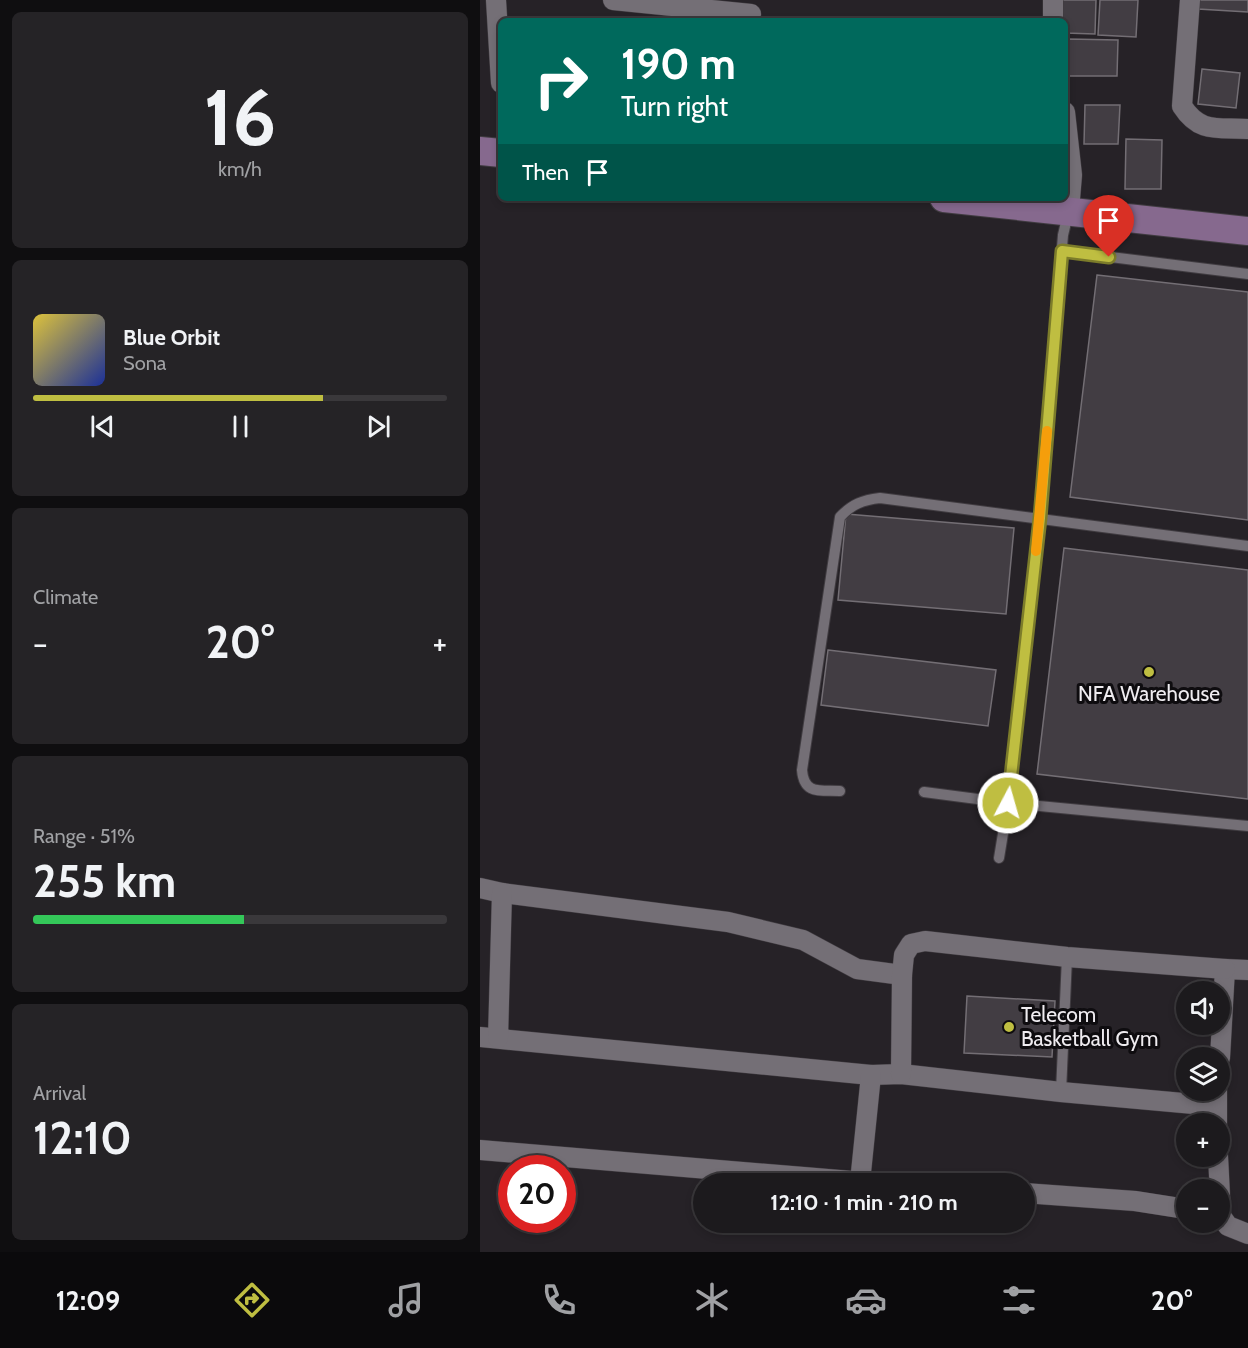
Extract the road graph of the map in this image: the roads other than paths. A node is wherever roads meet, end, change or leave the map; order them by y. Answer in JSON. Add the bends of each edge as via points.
{"nodes":[{"id":1,"x":495,"y":0,"type":"edge"},
{"id":2,"x":613,"y":0,"type":"edge"},
{"id":3,"x":1053,"y":0,"type":"edge"},
{"id":4,"x":1190,"y":0,"type":"edge"},
{"id":5,"x":751,"y":14,"type":"dead end"},
{"id":6,"x":1053,"y":18,"type":"edge"},
{"id":7,"x":498,"y":41,"type":"edge"},
{"id":8,"x":1248,"y":129,"type":"edge"},
{"id":9,"x":1068,"y":139,"type":"edge"},
{"id":10,"x":480,"y":151,"type":"edge"},
{"id":11,"x":498,"y":153,"type":"edge"},
{"id":12,"x":973,"y":201,"type":"edge"},
{"id":13,"x":1069,"y":211,"type":"junction"},
{"id":14,"x":1248,"y":231,"type":"edge"},
{"id":15,"x":1062,"y":251,"type":"junction"},
{"id":16,"x":1248,"y":274,"type":"edge"},
{"id":17,"x":1040,"y":518,"type":"junction"},
{"id":18,"x":1248,"y":546,"type":"edge"},
{"id":19,"x":840,"y":791,"type":"dead end"},
{"id":20,"x":924,"y":792,"type":"dead end"},
{"id":21,"x":1008,"y":803,"type":"junction"},
{"id":22,"x":1248,"y":826,"type":"edge"},
{"id":23,"x":999,"y":858,"type":"dead end"},
{"id":24,"x":480,"y":888,"type":"edge"},
{"id":25,"x":502,"y":893,"type":"junction"},
{"id":26,"x":1067,"y":957,"type":"junction"},
{"id":27,"x":1225,"y":969,"type":"junction"},
{"id":28,"x":1248,"y":970,"type":"edge"},
{"id":29,"x":902,"y":975,"type":"junction"},
{"id":30,"x":489,"y":1037,"type":"edge"},
{"id":31,"x":1221,"y":1047,"type":"edge"},
{"id":32,"x":901,"y":1074,"type":"junction"},
{"id":33,"x":871,"y":1075,"type":"junction"},
{"id":34,"x":1061,"y":1092,"type":"junction"},
{"id":35,"x":1217,"y":1107,"type":"edge"},
{"id":36,"x":480,"y":1150,"type":"edge"},
{"id":37,"x":753,"y":1173,"type":"edge"},
{"id":38,"x":861,"y":1173,"type":"edge"},
{"id":39,"x":1035,"y":1194,"type":"edge"},
{"id":40,"x":1176,"y":1207,"type":"edge"},
{"id":41,"x":1230,"y":1227,"type":"edge"},
{"id":42,"x":1248,"y":1234,"type":"edge"}],
"edges":[{"from":1,"to":7,"type":"street"},
{"from":2,"to":5,"type":"street"},
{"from":3,"to":6,"type":"street"},
{"from":4,"to":8,"type":"street","via":[[1182,106],[1201,126]]},
{"from":9,"to":13,"type":"street","via":[[1072,175]]},
{"from":10,"to":11,"type":"main road"},
{"from":12,"to":13,"type":"main road"},
{"from":13,"to":14,"type":"main road"},
{"from":13,"to":15,"type":"lane"},
{"from":15,"to":16,"type":"lane"},
{"from":15,"to":17,"type":"lane"},
{"from":17,"to":18,"type":"lane"},
{"from":17,"to":19,"type":"lane","via":[[880,498],[862,500],[840,517],[802,770],[808,788]]},
{"from":17,"to":21,"type":"lane"},
{"from":20,"to":21,"type":"lane"},
{"from":21,"to":22,"type":"lane"},
{"from":21,"to":23,"type":"lane"},
{"from":24,"to":25,"type":"street"},
{"from":25,"to":29,"type":"street","via":[[728,922],[803,940],[857,969]]},
{"from":25,"to":30,"type":"street"},
{"from":26,"to":27,"type":"street"},
{"from":26,"to":29,"type":"street","via":[[925,941],[911,944],[904,955]]},
{"from":26,"to":34,"type":"lane"},
{"from":27,"to":28,"type":"street"},
{"from":27,"to":31,"type":"street"},
{"from":29,"to":32,"type":"street"},
{"from":30,"to":33,"type":"street"},
{"from":32,"to":33,"type":"street"},
{"from":32,"to":34,"type":"street"},
{"from":33,"to":38,"type":"street"},
{"from":34,"to":35,"type":"street"},
{"from":36,"to":37,"type":"street"},
{"from":39,"to":40,"type":"street"},
{"from":41,"to":42,"type":"street"}]}
